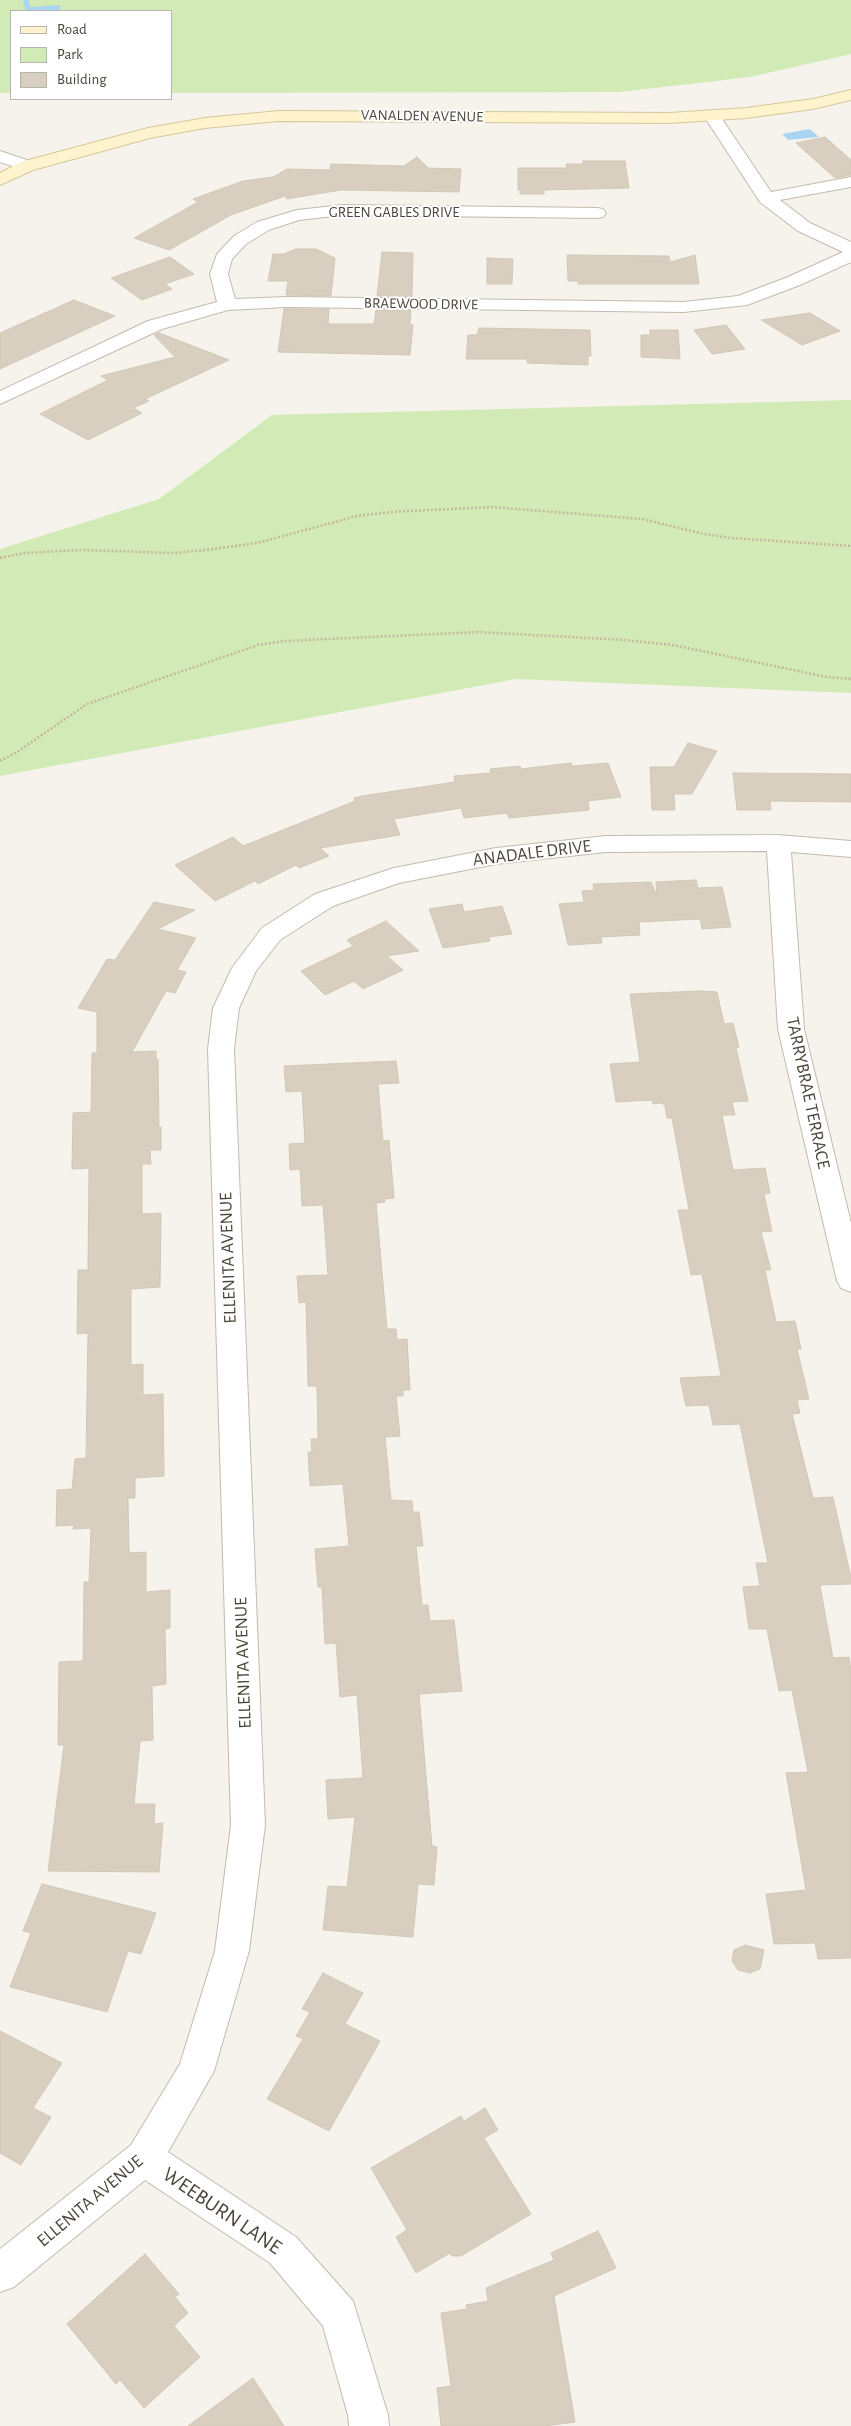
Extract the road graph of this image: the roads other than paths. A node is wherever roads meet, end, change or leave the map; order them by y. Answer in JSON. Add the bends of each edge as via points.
{"nodes":[{"id":1,"x":851,"y":95,"type":"edge"},
{"id":2,"x":712,"y":116,"type":"junction"},
{"id":3,"x":0,"y":156,"type":"edge"},
{"id":4,"x":27,"y":166,"type":"junction"},
{"id":5,"x":0,"y":180,"type":"edge"},
{"id":6,"x":851,"y":182,"type":"edge"},
{"id":7,"x":766,"y":198,"type":"junction"},
{"id":8,"x":597,"y":213,"type":"dead end"},
{"id":9,"x":851,"y":248,"type":"edge"},
{"id":10,"x":851,"y":255,"type":"edge"},
{"id":11,"x":227,"y":305,"type":"junction"},
{"id":12,"x":0,"y":398,"type":"edge"},
{"id":13,"x":778,"y":843,"type":"junction"},
{"id":14,"x":851,"y":849,"type":"edge"},
{"id":15,"x":245,"y":968,"type":"joint"},
{"id":16,"x":851,"y":1281,"type":"edge"},
{"id":17,"x":144,"y":2158,"type":"junction"},
{"id":18,"x":0,"y":2273,"type":"edge"},
{"id":19,"x":369,"y":2426,"type":"edge"}],
"edges":[{"from":1,"to":2,"type":"main road","name":"VANALDEN AVENUE","via":[[813,104]]},
{"from":2,"to":4,"type":"main road","name":"VANALDEN AVENUE","via":[[620,119],[279,116],[148,133]]},
{"from":2,"to":7,"type":"street"},
{"from":3,"to":4,"type":"street"},
{"from":4,"to":5,"type":"main road","name":"VANALDEN AVENUE"},
{"from":6,"to":7,"type":"street"},
{"from":7,"to":9,"type":"street","via":[[804,226]]},
{"from":8,"to":11,"type":"street","name":"GREEN GABLES DRIVE","via":[[343,210],[297,215],[263,226],[240,240],[223,258],[219,274]]},
{"from":10,"to":11,"type":"street","name":"BRAEWOOD DRIVE","via":[[794,282],[741,301],[684,307],[287,302]]},
{"from":11,"to":12,"type":"street","name":"BRAEWOOD DRIVE","via":[[156,325]]},
{"from":13,"to":14,"type":"street","name":"ANADALE DRIVE"},
{"from":13,"to":15,"type":"street","name":"ANADALE DRIVE","via":[[606,844],[496,856],[394,876],[324,900],[271,934]]},
{"from":13,"to":16,"type":"street","name":"TARRYBRAE TERRACE","via":[[790,1029]]},
{"from":15,"to":17,"type":"street","name":"ELLENITA AVENUE","via":[[226,1008],[221,1049],[248,1825],[232,1951],[196,2071]]},
{"from":17,"to":18,"type":"street","name":"ELLENITA AVENUE"},
{"from":17,"to":19,"type":"street","name":"WEEBURN LANE","via":[[283,2250],[339,2315]]}]}
